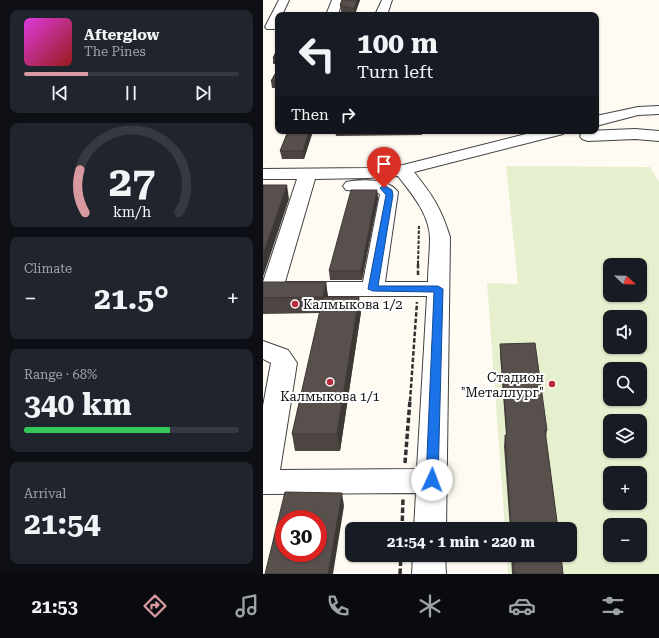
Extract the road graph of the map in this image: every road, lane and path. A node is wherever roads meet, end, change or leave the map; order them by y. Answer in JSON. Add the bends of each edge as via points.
{"nodes":[{"id":1,"x":284,"y":0,"type":"edge"},
{"id":2,"x":337,"y":0,"type":"edge"},
{"id":3,"x":387,"y":0,"type":"edge"},
{"id":4,"x":278,"y":12,"type":"edge"},
{"id":5,"x":333,"y":12,"type":"edge"},
{"id":6,"x":382,"y":12,"type":"edge"},
{"id":7,"x":659,"y":110,"type":"edge"},
{"id":8,"x":599,"y":120,"type":"edge"},
{"id":9,"x":527,"y":134,"type":"edge"},
{"id":10,"x":517,"y":135,"type":"edge"},
{"id":11,"x":659,"y":136,"type":"edge"},
{"id":12,"x":585,"y":138,"type":"edge"},
{"id":13,"x":628,"y":147,"type":"dead end"},
{"id":14,"x":403,"y":170,"type":"junction"},
{"id":15,"x":263,"y":174,"type":"edge"},
{"id":16,"x":306,"y":180,"type":"junction"},
{"id":17,"x":263,"y":188,"type":"edge"},
{"id":18,"x":419,"y":220,"type":"dead end"},
{"id":19,"x":267,"y":288,"type":"edge"},
{"id":20,"x":373,"y":289,"type":"junction"},
{"id":21,"x":428,"y":289,"type":"junction"},
{"id":22,"x":263,"y":349,"type":"edge"},
{"id":23,"x":418,"y":481,"type":"junction"},
{"id":24,"x":263,"y":482,"type":"edge"},
{"id":25,"x":404,"y":522,"type":"edge"},
{"id":26,"x":428,"y":522,"type":"edge"},
{"id":27,"x":401,"y":562,"type":"edge"},
{"id":28,"x":429,"y":562,"type":"edge"},
{"id":29,"x":400,"y":574,"type":"edge"},
{"id":30,"x":429,"y":574,"type":"edge"}],
"edges":[{"from":1,"to":4,"type":"street"},
{"from":2,"to":5,"type":"street"},
{"from":3,"to":6,"type":"street"},
{"from":7,"to":8,"type":"street","via":[[638,111]]},
{"from":9,"to":10,"type":"street"},
{"from":10,"to":14,"type":"street"},
{"from":11,"to":12,"type":"street","via":[[635,134]]},
{"from":12,"to":13,"type":"street"},
{"from":14,"to":16,"type":"street"},
{"from":14,"to":21,"type":"street","via":[[423,195],[439,231],[440,237]]},
{"from":15,"to":16,"type":"street"},
{"from":16,"to":17,"type":"street"},
{"from":16,"to":19,"type":"street"},
{"from":16,"to":20,"type":"street","via":[[373,186],[389,192]]},
{"from":18,"to":21,"type":"path"},
{"from":19,"to":20,"type":"street"},
{"from":20,"to":21,"type":"street"},
{"from":21,"to":23,"type":"street"},
{"from":21,"to":23,"type":"path"},
{"from":22,"to":24,"type":"street","via":[[279,356],[284,363]]},
{"from":23,"to":24,"type":"street"},
{"from":23,"to":25,"type":"path"},
{"from":23,"to":26,"type":"street"},
{"from":27,"to":29,"type":"path"},
{"from":28,"to":30,"type":"street"}]}
